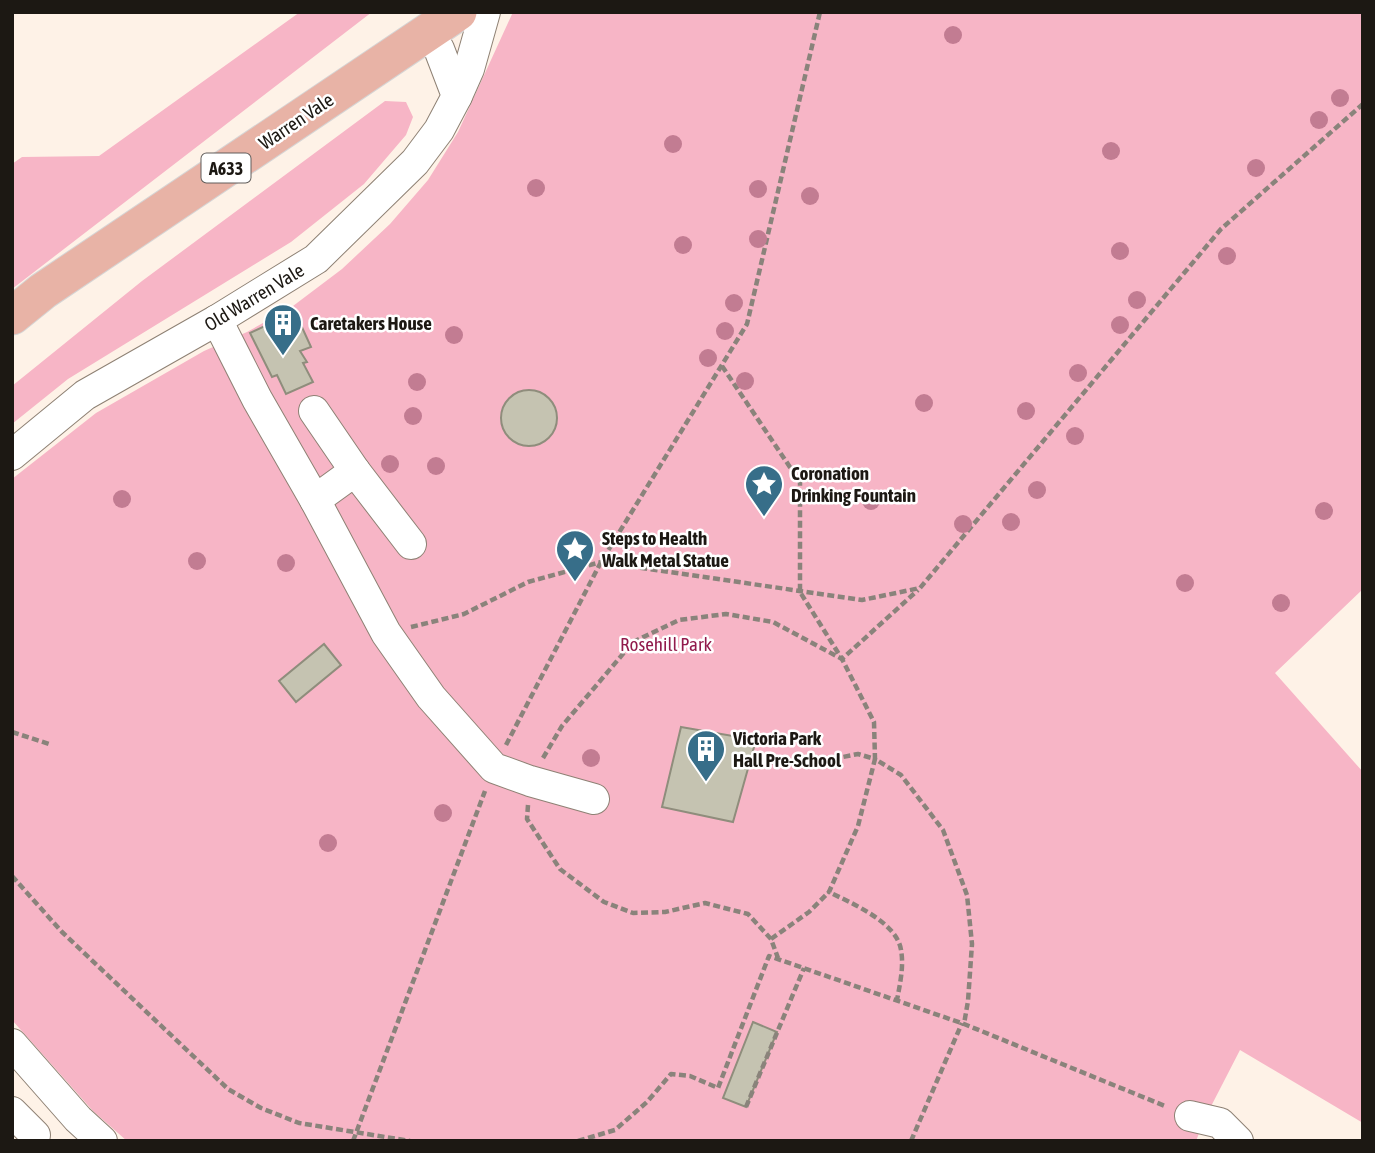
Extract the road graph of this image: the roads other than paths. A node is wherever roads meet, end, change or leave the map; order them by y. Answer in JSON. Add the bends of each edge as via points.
{"nodes":[{"id":1,"x":485,"y":12,"type":"edge"},
{"id":2,"x":441,"y":20,"type":"edge"},
{"id":3,"x":457,"y":96,"type":"junction"},
{"id":4,"x":12,"y":316,"type":"edge"},
{"id":5,"x":217,"y":320,"type":"junction"},
{"id":6,"x":314,"y":411,"type":"dead end"},
{"id":7,"x":12,"y":455,"type":"edge"},
{"id":8,"x":355,"y":471,"type":"junction"},
{"id":9,"x":315,"y":500,"type":"junction"},
{"id":10,"x":411,"y":544,"type":"dead end"},
{"id":11,"x":594,"y":799,"type":"dead end"},
{"id":12,"x":12,"y":1044,"type":"edge"},
{"id":13,"x":12,"y":1112,"type":"edge"},
{"id":14,"x":1180,"y":1112,"type":"road end"},
{"id":15,"x":35,"y":1135,"type":"dead end"},
{"id":16,"x":102,"y":1141,"type":"edge"},
{"id":17,"x":1238,"y":1141,"type":"edge"}],
"edges":[{"from":1,"to":3,"type":"street","name":"Old Warren Vale","via":[[470,69]]},
{"from":2,"to":3,"type":"street","via":[[439,49]]},
{"from":2,"to":4,"type":"main road","name":"Warren Vale","number":"A633"},
{"from":3,"to":5,"type":"street","name":"Old Warren Vale","via":[[415,162],[316,260]]},
{"from":5,"to":7,"type":"street","name":"Old Warren Vale","via":[[85,395]]},
{"from":5,"to":9,"type":"street"},
{"from":6,"to":8,"type":"street"},
{"from":8,"to":9,"type":"street"},
{"from":8,"to":10,"type":"street"},
{"from":9,"to":11,"type":"street","via":[[386,633],[431,697],[494,768]]},
{"from":12,"to":16,"type":"street"},
{"from":13,"to":15,"type":"street"},
{"from":14,"to":17,"type":"street","via":[[1220,1123]]}]}
